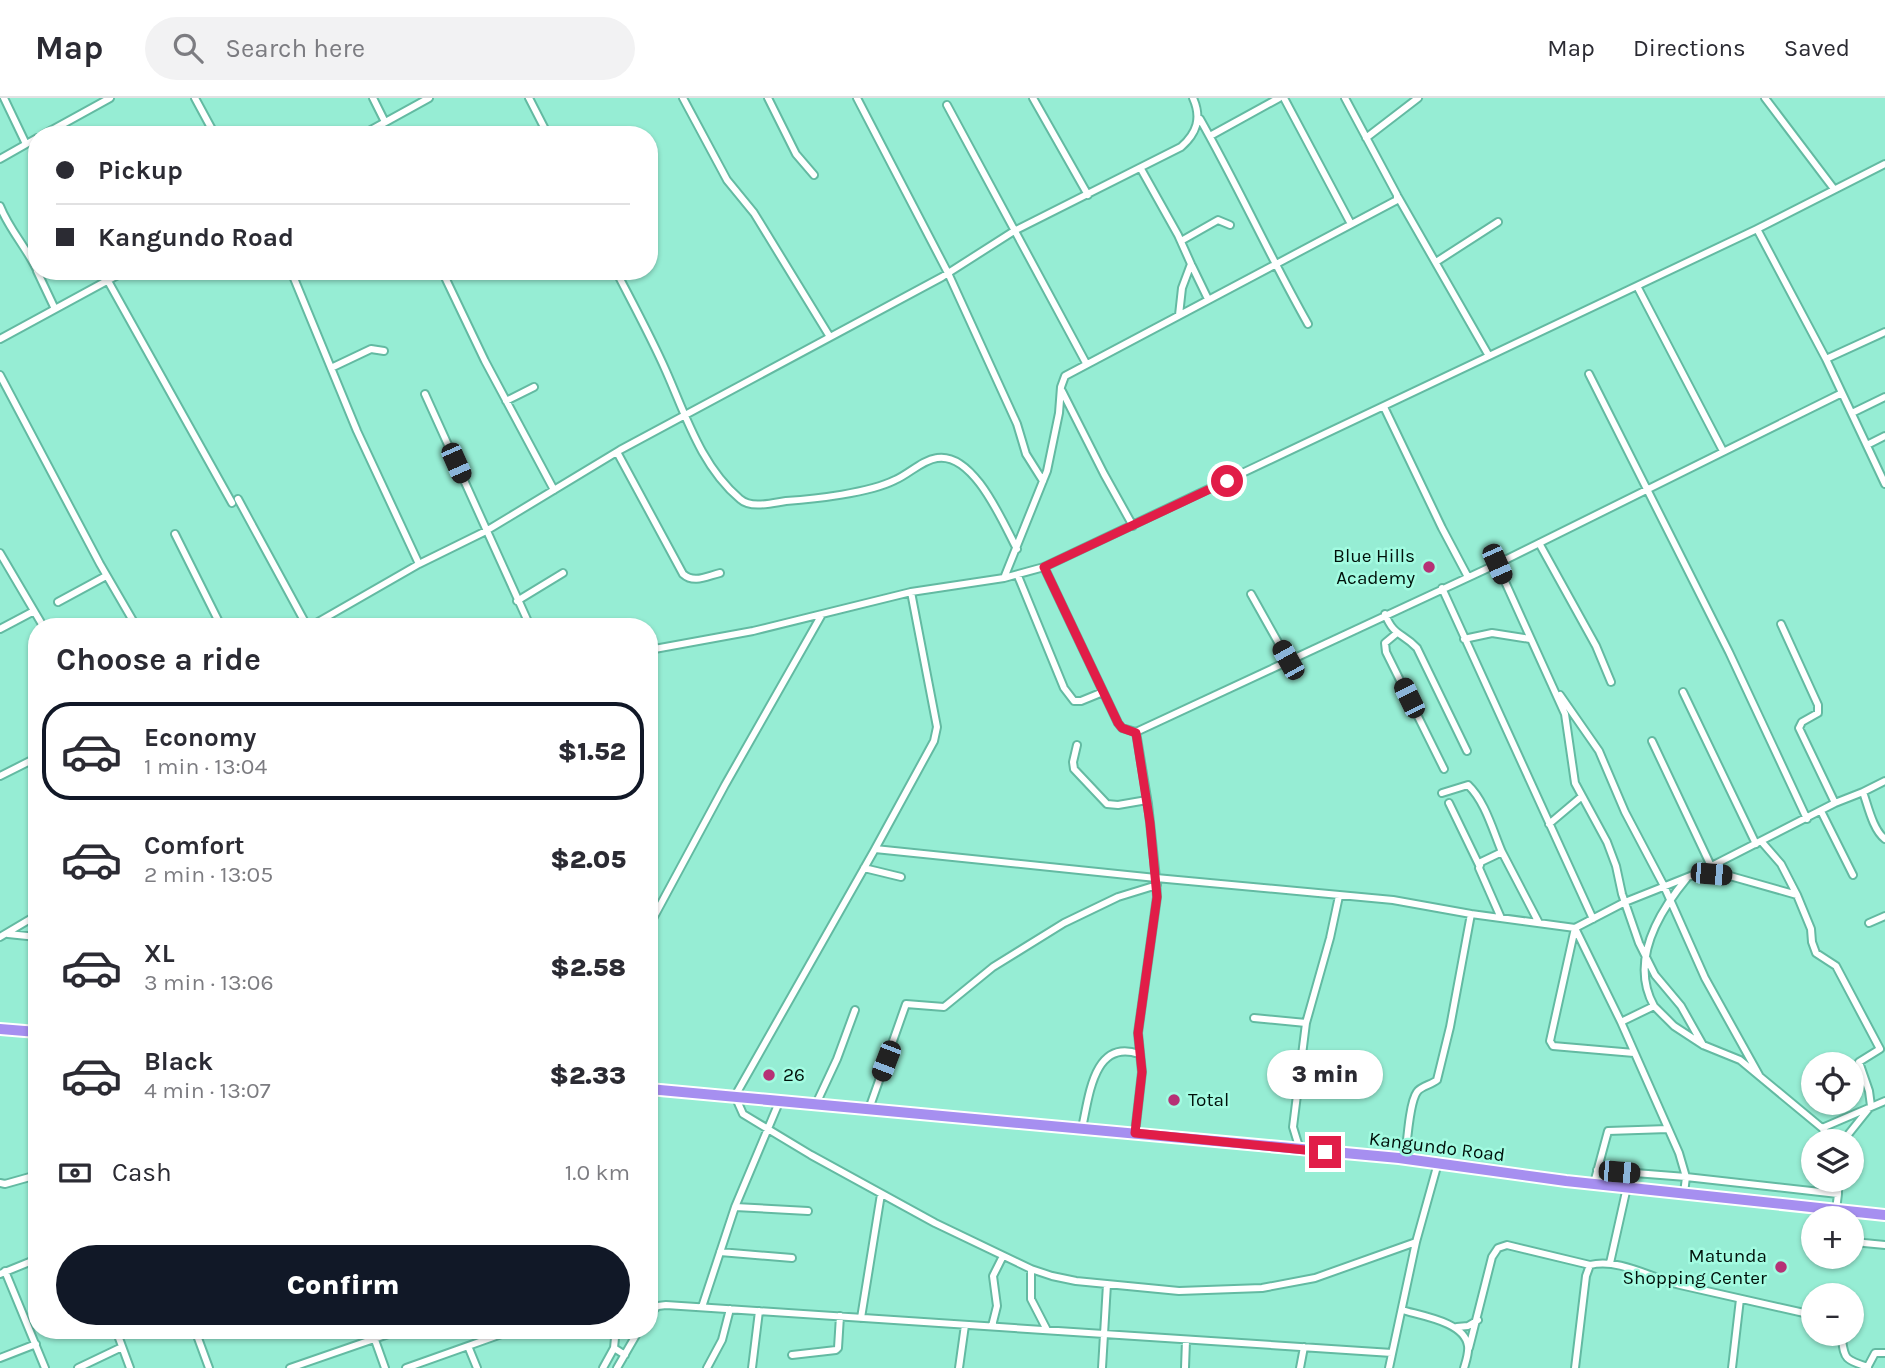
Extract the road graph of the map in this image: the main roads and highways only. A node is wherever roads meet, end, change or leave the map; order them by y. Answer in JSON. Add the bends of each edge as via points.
{"nodes":[{"id":1,"x":0,"y":1029,"type":"edge"},
{"id":2,"x":28,"y":1031,"type":"edge"},
{"id":3,"x":658,"y":1090,"type":"edge"},
{"id":4,"x":1801,"y":1209,"type":"edge"},
{"id":5,"x":1864,"y":1215,"type":"edge"},
{"id":6,"x":1885,"y":1215,"type":"edge"}],
"edges":[{"from":1,"to":2,"type":"highway"},
{"from":3,"to":4,"type":"highway","name":"Kangundo Road","via":[[1438,1163]]},
{"from":5,"to":6,"type":"highway","name":"Kangundo Road"}]}
